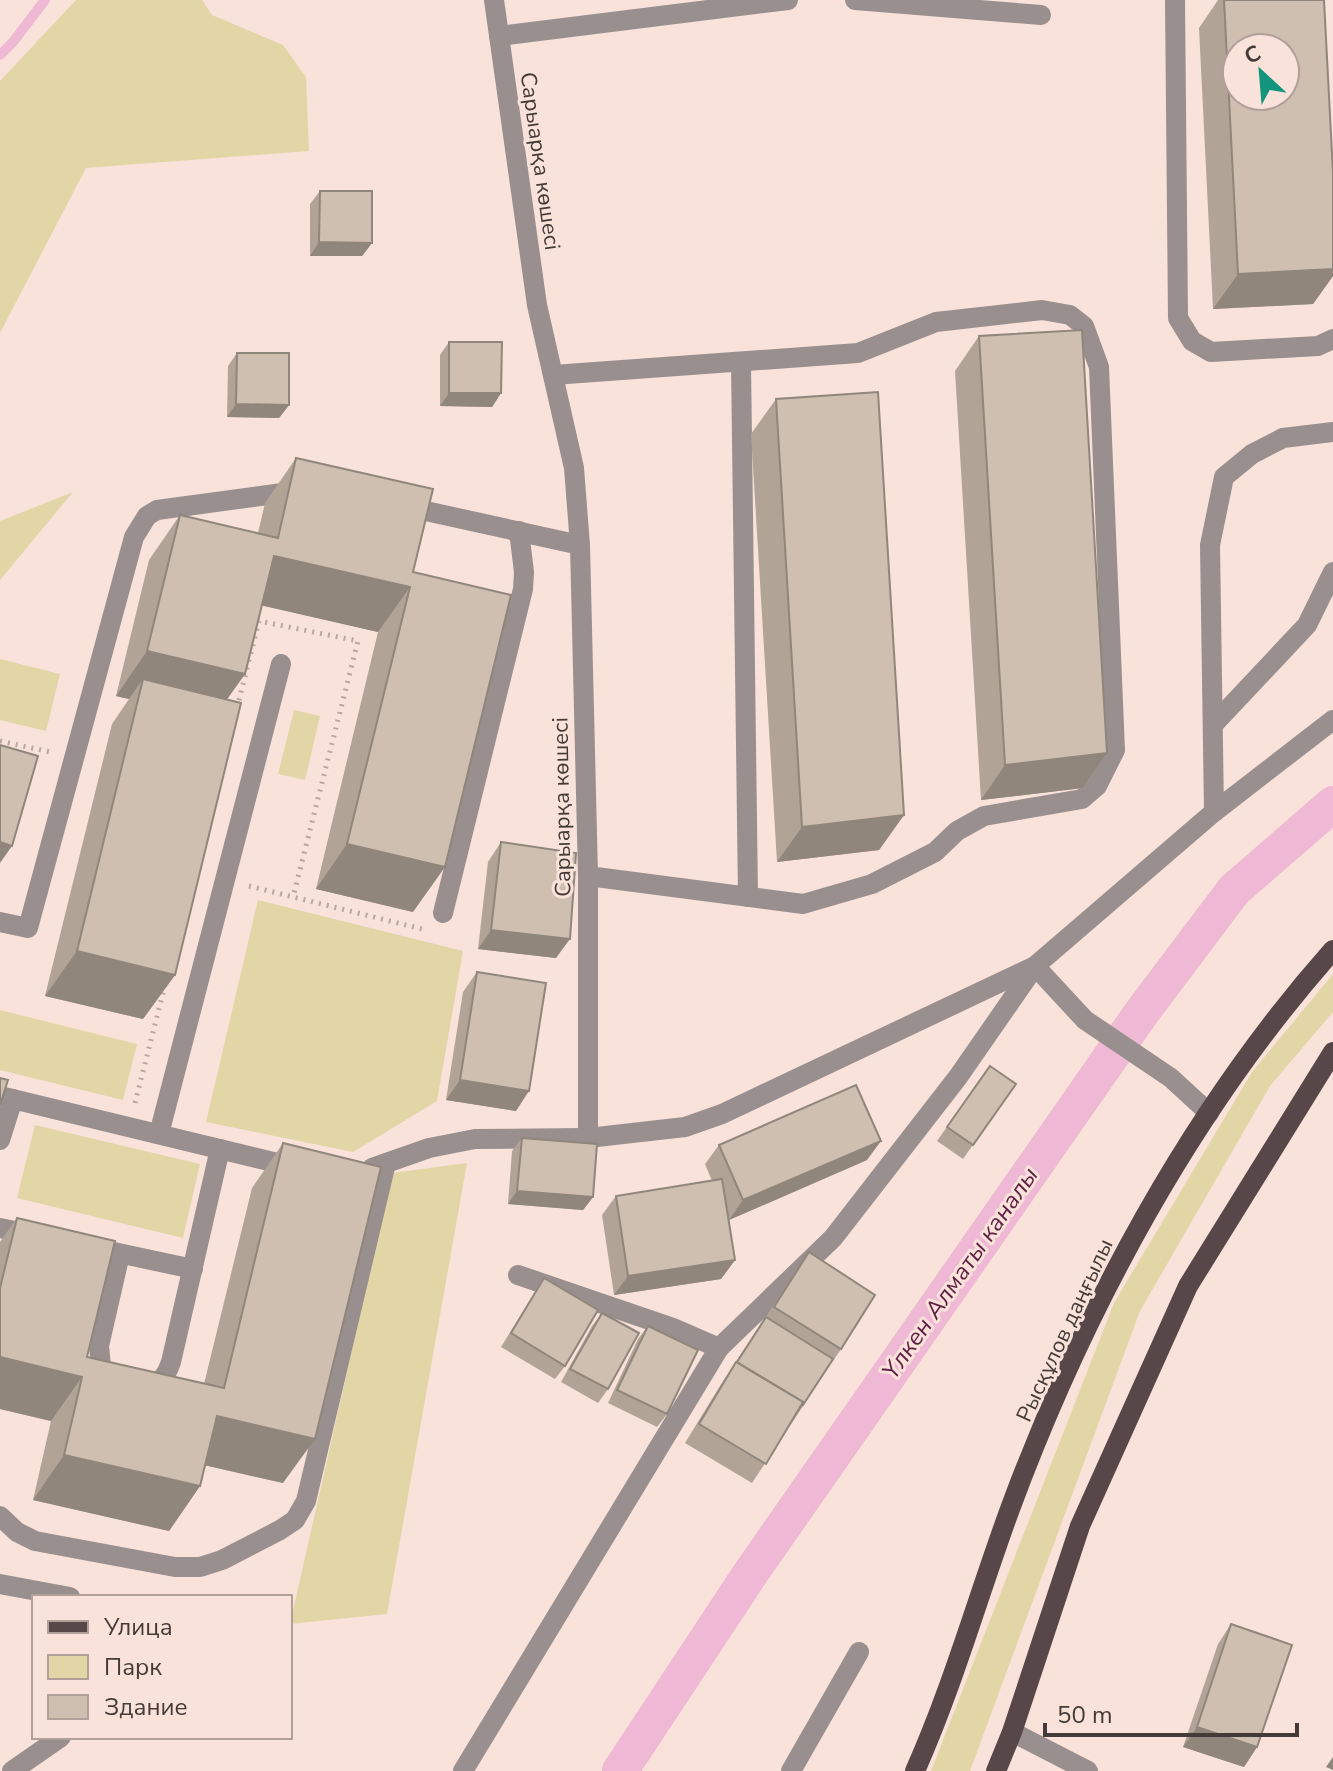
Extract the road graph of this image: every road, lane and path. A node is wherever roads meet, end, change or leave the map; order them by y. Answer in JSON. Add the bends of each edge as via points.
{"nodes":[{"id":1,"x":494,"y":0,"type":"edge"},
{"id":2,"x":788,"y":0,"type":"edge"},
{"id":3,"x":855,"y":0,"type":"edge"},
{"id":4,"x":1175,"y":0,"type":"edge"},
{"id":5,"x":1041,"y":15,"type":"dead end"},
{"id":6,"x":499,"y":36,"type":"junction"},
{"id":7,"x":1333,"y":339,"type":"edge"},
{"id":8,"x":741,"y":363,"type":"junction"},
{"id":9,"x":553,"y":375,"type":"junction"},
{"id":10,"x":1333,"y":432,"type":"edge"},
{"id":11,"x":324,"y":489,"type":"edge"},
{"id":12,"x":382,"y":501,"type":"edge"},
{"id":13,"x":519,"y":531,"type":"junction"},
{"id":14,"x":580,"y":545,"type":"junction"},
{"id":15,"x":1333,"y":572,"type":"edge"},
{"id":16,"x":281,"y":664,"type":"dead end"},
{"id":17,"x":1333,"y":720,"type":"edge"},
{"id":18,"x":1213,"y":725,"type":"junction"},
{"id":19,"x":0,"y":741,"type":"edge"},
{"id":20,"x":75,"y":757,"type":"junction"},
{"id":21,"x":1214,"y":812,"type":"junction"},
{"id":22,"x":588,"y":876,"type":"junction"},
{"id":23,"x":225,"y":880,"type":"junction"},
{"id":24,"x":748,"y":897,"type":"junction"},
{"id":25,"x":443,"y":913,"type":"joint"},
{"id":26,"x":0,"y":922,"type":"edge"},
{"id":27,"x":1333,"y":950,"type":"edge"},
{"id":28,"x":1035,"y":966,"type":"junction"},
{"id":29,"x":1333,"y":1052,"type":"edge"},
{"id":30,"x":6,"y":1097,"type":"edge"},
{"id":31,"x":1209,"y":1113,"type":"junction"},
{"id":32,"x":159,"y":1134,"type":"junction"},
{"id":33,"x":588,"y":1138,"type":"junction"},
{"id":34,"x":0,"y":1140,"type":"edge"},
{"id":35,"x":220,"y":1149,"type":"junction"},
{"id":36,"x":386,"y":1163,"type":"junction"},
{"id":37,"x":354,"y":1172,"type":"edge"},
{"id":38,"x":318,"y":1173,"type":"edge"},
{"id":39,"x":0,"y":1228,"type":"edge"},
{"id":40,"x":60,"y":1241,"type":"edge"},
{"id":41,"x":90,"y":1247,"type":"edge"},
{"id":42,"x":120,"y":1254,"type":"junction"},
{"id":43,"x":193,"y":1269,"type":"junction"},
{"id":44,"x":518,"y":1275,"type":"dead end"},
{"id":45,"x":719,"y":1348,"type":"junction"},
{"id":46,"x":0,"y":1516,"type":"edge"},
{"id":47,"x":0,"y":1584,"type":"edge"},
{"id":48,"x":59,"y":1595,"type":"edge"},
{"id":49,"x":859,"y":1652,"type":"dead end"},
{"id":50,"x":1012,"y":1732,"type":"junction"},
{"id":51,"x":58,"y":1739,"type":"edge"},
{"id":52,"x":12,"y":1771,"type":"edge"},
{"id":53,"x":463,"y":1771,"type":"edge"},
{"id":54,"x":791,"y":1771,"type":"edge"},
{"id":55,"x":915,"y":1771,"type":"edge"},
{"id":56,"x":996,"y":1771,"type":"edge"},
{"id":57,"x":1088,"y":1771,"type":"edge"}],
"edges":[{"from":1,"to":6,"type":"street","name":"Сарыарқа көшесі"},
{"from":2,"to":6,"type":"street"},
{"from":3,"to":5,"type":"street"},
{"from":4,"to":7,"type":"street","via":[[1178,318],[1192,341],[1211,352],[1318,346]]},
{"from":6,"to":9,"type":"street","name":"Сарыарқа көшесі","via":[[537,305]]},
{"from":8,"to":9,"type":"street"},
{"from":8,"to":24,"type":"street"},
{"from":8,"to":24,"type":"street","via":[[858,353],[936,322],[1012,313],[1042,310],[1070,315],[1084,326],[1099,367],[1115,750],[1097,786],[1082,799],[984,816],[935,852],[872,884],[803,904]]},
{"from":9,"to":14,"type":"street","name":"Сарыарқа көшесі","via":[[574,468]]},
{"from":10,"to":18,"type":"street","via":[[1283,438],[1224,477],[1210,545]]},
{"from":11,"to":20,"type":"street","via":[[147,516],[134,537]]},
{"from":12,"to":13,"type":"street"},
{"from":13,"to":14,"type":"street"},
{"from":13,"to":25,"type":"street","via":[[523,589]]},
{"from":14,"to":22,"type":"street","name":"Сарыарқа көшесі"},
{"from":15,"to":18,"type":"street","via":[[1307,625]]},
{"from":16,"to":23,"type":"street"},
{"from":17,"to":21,"type":"street"},
{"from":18,"to":21,"type":"street"},
{"from":19,"to":20,"type":"path"},
{"from":20,"to":26,"type":"street","via":[[28,928]]},
{"from":21,"to":28,"type":"street"},
{"from":22,"to":24,"type":"street"},
{"from":22,"to":33,"type":"street","name":"Сарыарқа көшесі"},
{"from":23,"to":25,"type":"path","via":[[425,930]]},
{"from":23,"to":32,"type":"street"},
{"from":27,"to":31,"type":"main road","name":"Рысқұлов даңғылы"},
{"from":28,"to":31,"type":"street","via":[[1085,1020],[1171,1078]]},
{"from":28,"to":33,"type":"street","via":[[722,1114],[685,1127]]},
{"from":28,"to":45,"type":"street","via":[[958,1077],[833,1238]]},
{"from":29,"to":50,"type":"main road","via":[[1188,1286],[1080,1526]]},
{"from":30,"to":32,"type":"street"},
{"from":30,"to":34,"type":"street"},
{"from":31,"to":55,"type":"main road","name":"Рысқұлов даңғылы","via":[[1111,1279],[1058,1394],[1011,1506]]},
{"from":32,"to":35,"type":"street"},
{"from":33,"to":36,"type":"street","via":[[475,1139]]},
{"from":35,"to":38,"type":"street"},
{"from":35,"to":43,"type":"street"},
{"from":36,"to":37,"type":"street"},
{"from":36,"to":46,"type":"street","via":[[306,1501],[295,1520],[222,1560],[188,1567],[35,1541]]},
{"from":39,"to":40,"type":"street"},
{"from":41,"to":42,"type":"street"},
{"from":42,"to":43,"type":"street"},
{"from":42,"to":43,"type":"street","via":[[99,1358],[104,1373],[119,1383],[148,1387],[168,1372]]},
{"from":44,"to":45,"type":"street"},
{"from":45,"to":53,"type":"street"},
{"from":47,"to":48,"type":"street"},
{"from":49,"to":54,"type":"street"},
{"from":50,"to":56,"type":"main road"},
{"from":50,"to":57,"type":"street"},
{"from":51,"to":52,"type":"street"}]}
